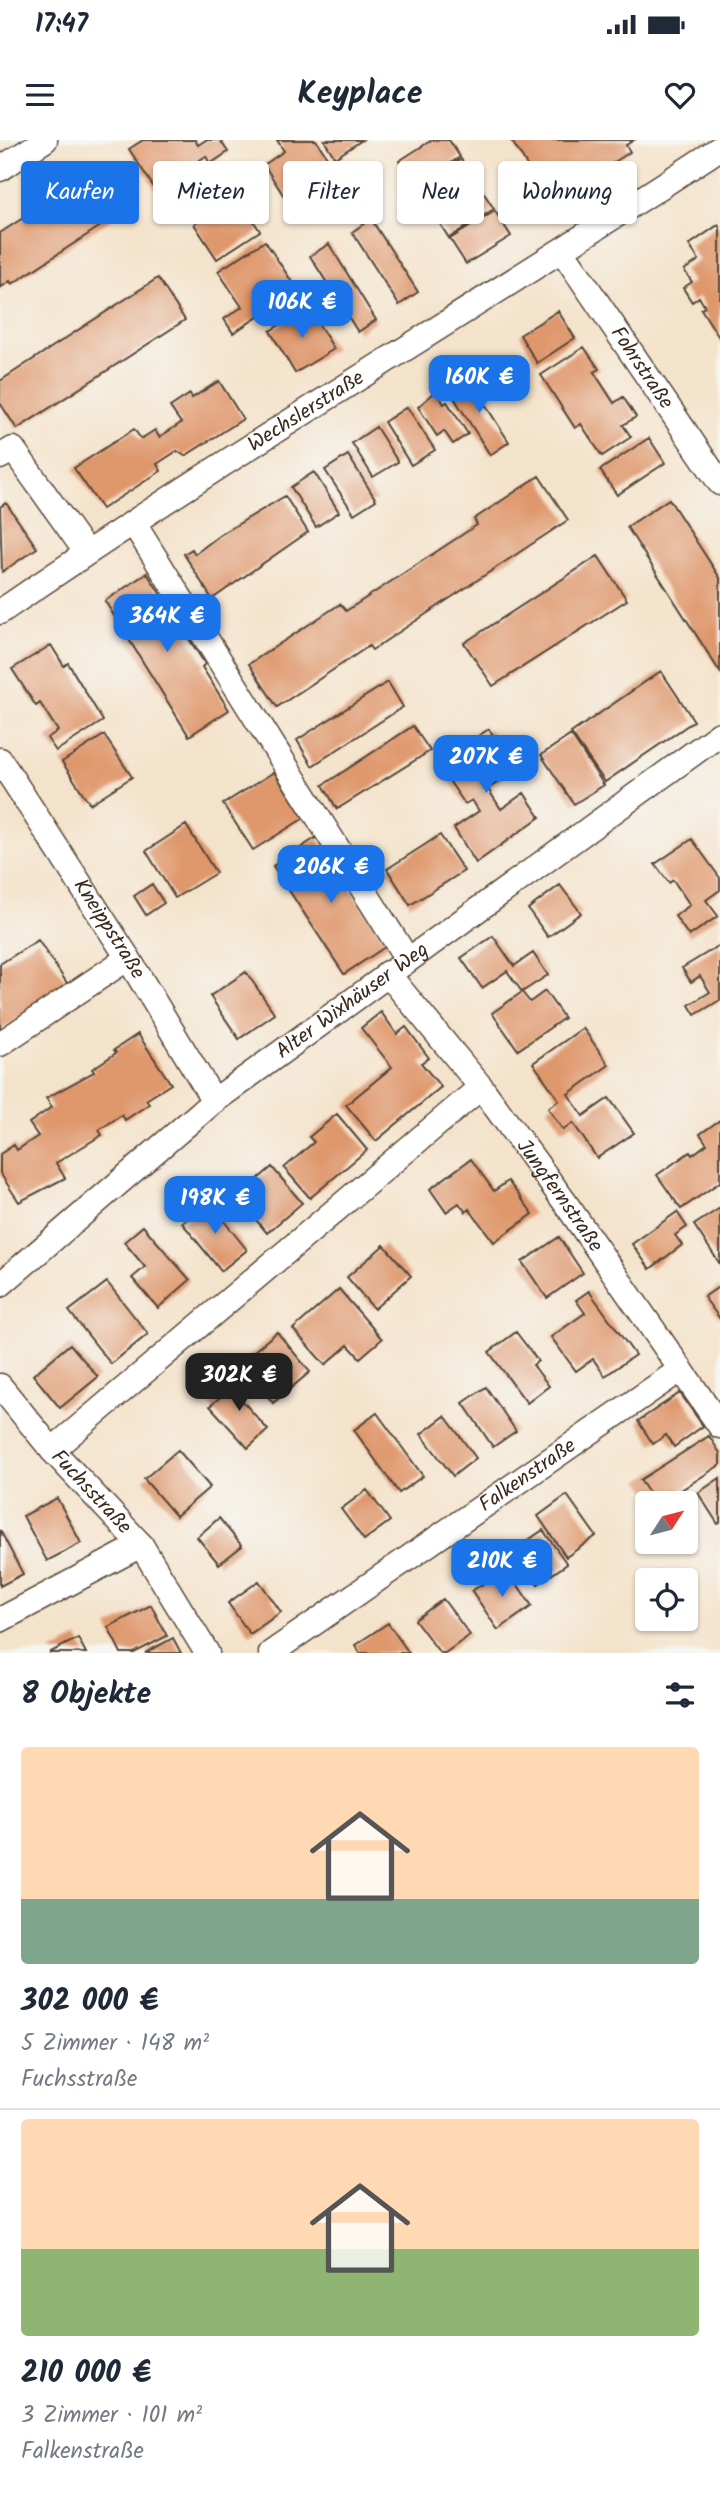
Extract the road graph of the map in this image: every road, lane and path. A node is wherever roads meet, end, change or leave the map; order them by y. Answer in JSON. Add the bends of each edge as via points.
{"nodes":[{"id":1,"x":45,"y":140,"type":"edge"},
{"id":2,"x":720,"y":148,"type":"edge"},
{"id":3,"x":0,"y":169,"type":"edge"},
{"id":4,"x":562,"y":252,"type":"junction"},
{"id":5,"x":0,"y":457,"type":"edge"},
{"id":6,"x":720,"y":483,"type":"edge"},
{"id":7,"x":134,"y":524,"type":"junction"},
{"id":8,"x":86,"y":552,"type":"junction"},
{"id":9,"x":0,"y":612,"type":"edge"},
{"id":10,"x":720,"y":734,"type":"edge"},
{"id":11,"x":0,"y":760,"type":"edge"},
{"id":12,"x":128,"y":958,"type":"junction"},
{"id":13,"x":407,"y":958,"type":"junction"},
{"id":14,"x":387,"y":973,"type":"junction"},
{"id":15,"x":0,"y":1044,"type":"edge"},
{"id":16,"x":481,"y":1087,"type":"junction"},
{"id":17,"x":214,"y":1101,"type":"junction"},
{"id":18,"x":0,"y":1285,"type":"edge"},
{"id":19,"x":681,"y":1370,"type":"junction"},
{"id":20,"x":0,"y":1386,"type":"edge"},
{"id":21,"x":720,"y":1426,"type":"edge"},
{"id":22,"x":52,"y":1450,"type":"junction"},
{"id":23,"x":141,"y":1545,"type":"junction"},
{"id":24,"x":0,"y":1620,"type":"edge"},
{"id":25,"x":207,"y":1653,"type":"edge"},
{"id":26,"x":271,"y":1653,"type":"edge"}],
"edges":[{"from":1,"to":3,"type":"street"},
{"from":2,"to":4,"type":"street","name":"Wechslerstraße"},
{"from":4,"to":6,"type":"street","name":"Fohrstraße"},
{"from":4,"to":7,"type":"street","name":"Wechslerstraße"},
{"from":5,"to":8,"type":"street","via":[[13,449]]},
{"from":7,"to":8,"type":"street","name":"Wechslerstraße"},
{"from":7,"to":13,"type":"street"},
{"from":8,"to":9,"type":"street","name":"Wechslerstraße"},
{"from":10,"to":13,"type":"street","name":"Alter Wixhäuser Weg"},
{"from":11,"to":12,"type":"street","name":"Kneippstraße"},
{"from":12,"to":15,"type":"street"},
{"from":12,"to":17,"type":"street","name":"Kneippstraße"},
{"from":13,"to":14,"type":"street","name":"Alter Wixhäuser Weg"},
{"from":14,"to":16,"type":"street","name":"Jungfernstraße"},
{"from":14,"to":17,"type":"street","name":"Alter Wixhäuser Weg"},
{"from":16,"to":19,"type":"street","name":"Jungfernstraße"},
{"from":16,"to":22,"type":"street","name":"Fuchsstraße"},
{"from":17,"to":18,"type":"street","name":"Alter Wixhäuser Weg"},
{"from":19,"to":21,"type":"street","name":"Jungfernstraße"},
{"from":19,"to":26,"type":"street","name":"Falkenstraße"},
{"from":20,"to":22,"type":"street"},
{"from":22,"to":23,"type":"street","name":"Fuchsstraße"},
{"from":23,"to":24,"type":"street"},
{"from":23,"to":25,"type":"street","name":"Fuchsstraße"}]}
